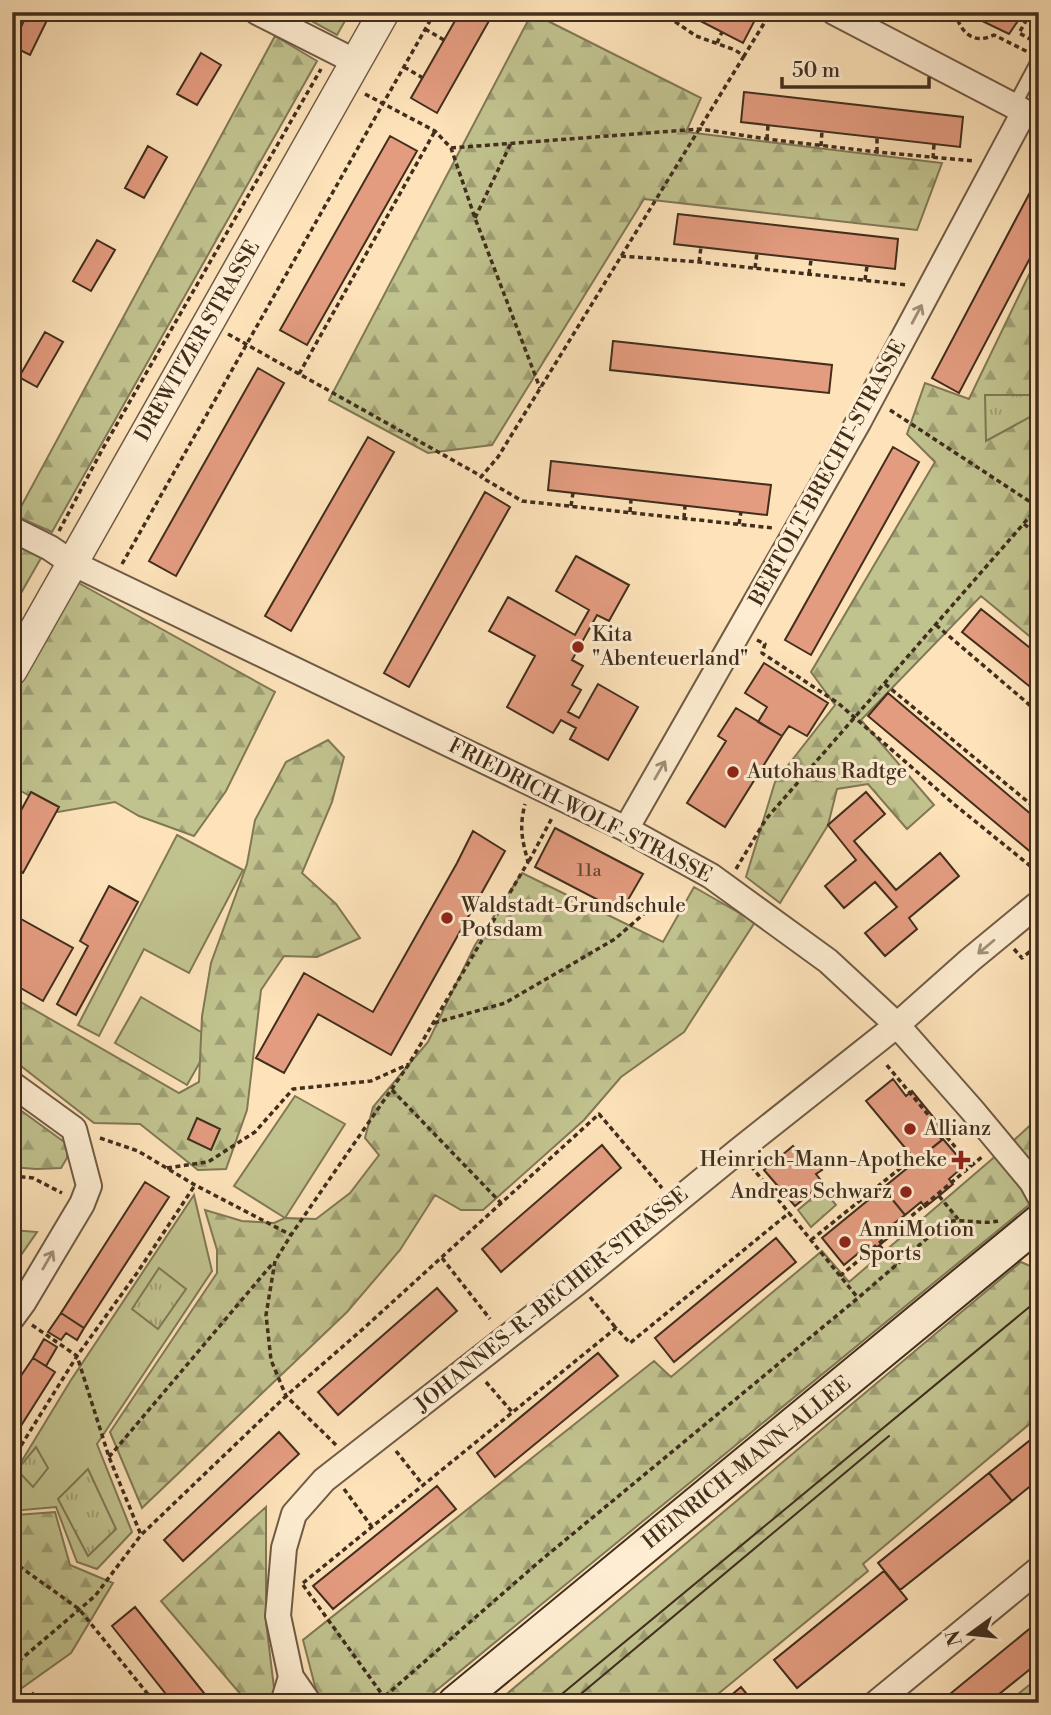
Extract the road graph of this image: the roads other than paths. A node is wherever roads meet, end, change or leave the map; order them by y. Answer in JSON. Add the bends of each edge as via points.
{"nodes":[{"id":1,"x":257,"y":12,"type":"edge"},
{"id":2,"x":384,"y":12,"type":"edge"},
{"id":3,"x":834,"y":12,"type":"edge"},
{"id":4,"x":1039,"y":58,"type":"edge"},
{"id":5,"x":344,"y":65,"type":"junction"},
{"id":6,"x":1026,"y":113,"type":"edge"},
{"id":7,"x":12,"y":529,"type":"edge"},
{"id":8,"x":61,"y":556,"type":"junction"},
{"id":9,"x":12,"y":670,"type":"edge"},
{"id":10,"x":625,"y":829,"type":"junction"},
{"id":11,"x":1039,"y":903,"type":"edge"},
{"id":12,"x":897,"y":1025,"type":"junction"},
{"id":13,"x":12,"y":1084,"type":"edge"},
{"id":14,"x":1039,"y":1195,"type":"edge"},
{"id":15,"x":1039,"y":1222,"type":"edge"},
{"id":16,"x":18,"y":1319,"type":"edge"},
{"id":17,"x":1039,"y":1569,"type":"edge"},
{"id":18,"x":291,"y":1677,"type":"junction"},
{"id":19,"x":283,"y":1703,"type":"edge"},
{"id":20,"x":309,"y":1703,"type":"edge"},
{"id":21,"x":455,"y":1703,"type":"edge"},
{"id":22,"x":876,"y":1703,"type":"edge"}],
"edges":[{"from":1,"to":5,"type":"street"},
{"from":2,"to":5,"type":"street","name":"DREWITZER STRASSE"},
{"from":3,"to":6,"type":"street"},
{"from":4,"to":6,"type":"lane"},
{"from":5,"to":8,"type":"street","name":"DREWITZER STRASSE","via":[[208,323]]},
{"from":10,"to":6,"type":"street","name":"BERTOLT-BRECHT-STRASSE","one_way":true,"via":[[872,398]]},
{"from":7,"to":8,"type":"street","name":"FRIEDRICH-WOLF-STRASSE"},
{"from":8,"to":9,"type":"street","name":"DREWITZER STRASSE"},
{"from":8,"to":10,"type":"street","name":"FRIEDRICH-WOLF-STRASSE"},
{"from":10,"to":12,"type":"street","name":"FRIEDRICH-WOLF-STRASSE","via":[[711,876],[828,961]]},
{"from":11,"to":12,"type":"street","name":"JOHANNES-R.-BECHER-STRASSE","one_way":true},
{"from":12,"to":14,"type":"street","name":"FRIEDRICH-WOLF-STRASSE"},
{"from":12,"to":18,"type":"street","name":"JOHANNES-R.-BECHER-STRASSE","via":[[324,1480],[294,1514],[284,1548],[278,1616]]},
{"from":16,"to":13,"type":"street","one_way":true,"via":[[89,1186],[74,1129]]},
{"from":15,"to":21,"type":"main road","name":"HEINRICH-MANN-ALLEE"},
{"from":17,"to":22,"type":"street"},
{"from":18,"to":19,"type":"street","name":"JOHANNES-R.-BECHER-STRASSE"},
{"from":18,"to":20,"type":"street","name":"JOHANNES-R.-BECHER-STRASSE"}]}
